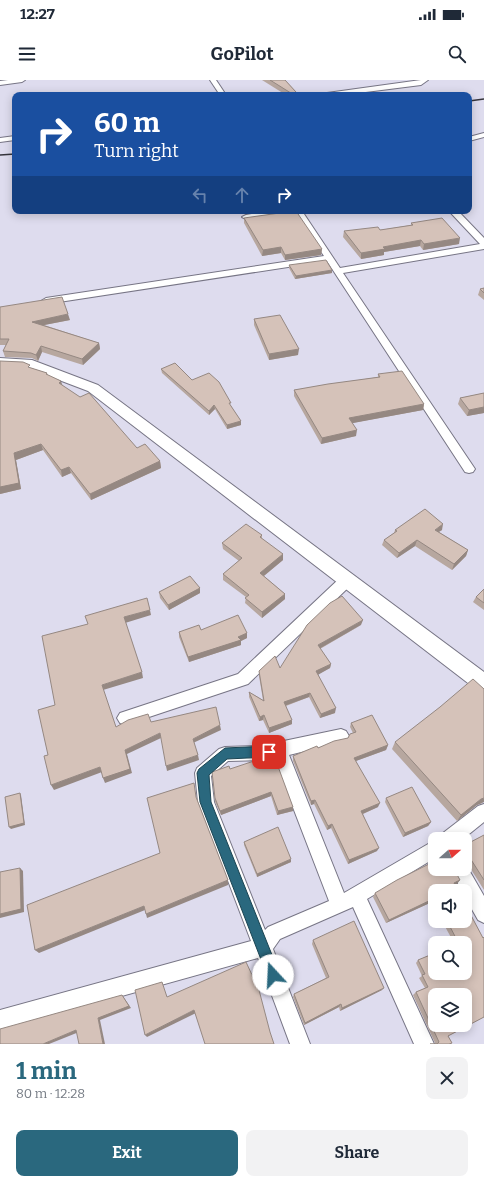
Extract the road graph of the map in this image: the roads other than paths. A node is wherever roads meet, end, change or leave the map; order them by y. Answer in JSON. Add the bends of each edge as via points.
{"nodes":[{"id":1,"x":22,"y":80,"type":"edge"},
{"id":2,"x":213,"y":80,"type":"edge"},
{"id":3,"x":425,"y":80,"type":"edge"},
{"id":4,"x":0,"y":83,"type":"edge"},
{"id":5,"x":221,"y":92,"type":"edge"},
{"id":6,"x":350,"y":92,"type":"edge"},
{"id":7,"x":484,"y":136,"type":"edge"},
{"id":8,"x":12,"y":138,"type":"edge"},
{"id":9,"x":472,"y":139,"type":"edge"},
{"id":10,"x":0,"y":140,"type":"edge"},
{"id":11,"x":266,"y":214,"type":"edge"},
{"id":12,"x":300,"y":214,"type":"edge"},
{"id":13,"x":456,"y":214,"type":"edge"},
{"id":14,"x":246,"y":217,"type":"edge"},
{"id":15,"x":484,"y":244,"type":"edge"},
{"id":16,"x":329,"y":258,"type":"junction"},
{"id":17,"x":338,"y":271,"type":"junction"},
{"id":18,"x":39,"y":302,"type":"edge"},
{"id":19,"x":0,"y":362,"type":"edge"},
{"id":20,"x":469,"y":469,"type":"dead end"},
{"id":21,"x":346,"y":581,"type":"junction"},
{"id":22,"x":484,"y":684,"type":"edge"},
{"id":23,"x":125,"y":718,"type":"dead end"},
{"id":24,"x":341,"y":736,"type":"dead end"},
{"id":25,"x":279,"y":750,"type":"junction"},
{"id":26,"x":484,"y":812,"type":"edge"},
{"id":27,"x":458,"y":832,"type":"edge"},
{"id":28,"x":428,"y":852,"type":"edge"},
{"id":29,"x":463,"y":876,"type":"edge"},
{"id":30,"x":348,"y":900,"type":"junction"},
{"id":31,"x":484,"y":914,"type":"edge"},
{"id":32,"x":263,"y":948,"type":"junction"},
{"id":33,"x":0,"y":1020,"type":"edge"},
{"id":34,"x":300,"y":1044,"type":"edge"},
{"id":35,"x":424,"y":1044,"type":"edge"}],
"edges":[{"from":1,"to":4,"type":"street"},
{"from":2,"to":5,"type":"street"},
{"from":3,"to":6,"type":"street","via":[[421,83]]},
{"from":7,"to":9,"type":"street"},
{"from":8,"to":10,"type":"street"},
{"from":11,"to":14,"type":"street"},
{"from":12,"to":16,"type":"street"},
{"from":13,"to":15,"type":"street"},
{"from":15,"to":17,"type":"street"},
{"from":16,"to":17,"type":"street"},
{"from":16,"to":18,"type":"street"},
{"from":17,"to":20,"type":"street"},
{"from":19,"to":21,"type":"street","via":[[27,363],[93,388]]},
{"from":21,"to":22,"type":"street"},
{"from":21,"to":23,"type":"street","via":[[243,679]]},
{"from":24,"to":25,"type":"street"},
{"from":25,"to":30,"type":"street"},
{"from":25,"to":32,"type":"street","via":[[225,754],[203,773],[206,802]]},
{"from":26,"to":27,"type":"street"},
{"from":28,"to":30,"type":"street"},
{"from":29,"to":31,"type":"street"},
{"from":30,"to":32,"type":"street","via":[[274,932]]},
{"from":30,"to":35,"type":"street"},
{"from":32,"to":33,"type":"street"},
{"from":32,"to":34,"type":"street"}]}
